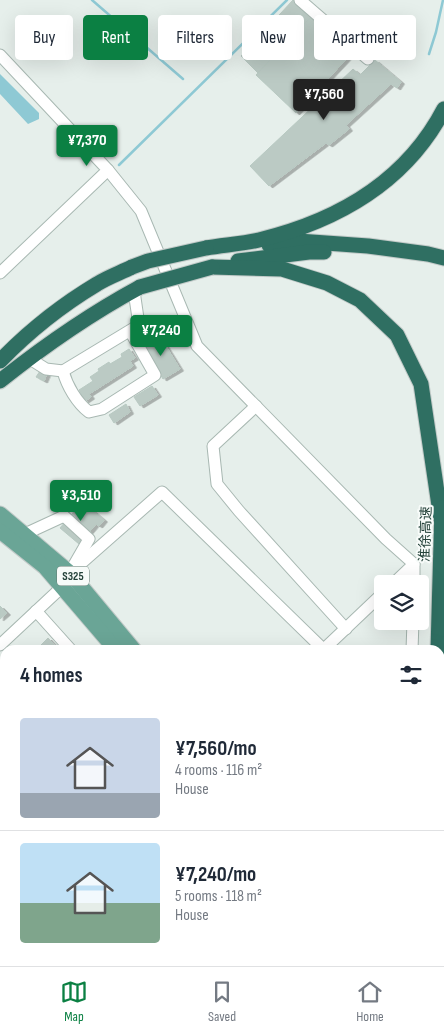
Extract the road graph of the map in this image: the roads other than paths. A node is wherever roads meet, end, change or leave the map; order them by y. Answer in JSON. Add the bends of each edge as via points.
{"nodes":[{"id":1,"x":300,"y":0,"type":"edge"},
{"id":2,"x":317,"y":15,"type":"edge"},
{"id":3,"x":0,"y":55,"type":"edge"},
{"id":4,"x":444,"y":108,"type":"edge"},
{"id":5,"x":108,"y":170,"type":"junction"},
{"id":6,"x":206,"y":248,"type":"junction"},
{"id":7,"x":370,"y":250,"type":"junction"},
{"id":8,"x":444,"y":258,"type":"edge"},
{"id":9,"x":212,"y":267,"type":"junction"},
{"id":10,"x":444,"y":267,"type":"edge"},
{"id":11,"x":0,"y":274,"type":"edge"},
{"id":12,"x":137,"y":289,"type":"junction"},
{"id":13,"x":130,"y":330,"type":"junction"},
{"id":14,"x":30,"y":359,"type":"junction"},
{"id":15,"x":0,"y":361,"type":"edge"},
{"id":16,"x":63,"y":371,"type":"junction"},
{"id":17,"x":0,"y":381,"type":"edge"},
{"id":18,"x":256,"y":406,"type":"junction"},
{"id":19,"x":444,"y":479,"type":"edge"},
{"id":20,"x":0,"y":514,"type":"edge"},
{"id":21,"x":441,"y":519,"type":"junction"},
{"id":22,"x":0,"y":531,"type":"edge"},
{"id":23,"x":25,"y":534,"type":"junction"},
{"id":24,"x":414,"y":564,"type":"junction"},
{"id":25,"x":70,"y":573,"type":"junction"},
{"id":26,"x":402,"y":575,"type":"edge"},
{"id":27,"x":414,"y":575,"type":"edge"},
{"id":28,"x":62,"y":587,"type":"junction"},
{"id":29,"x":374,"y":602,"type":"edge"},
{"id":30,"x":36,"y":611,"type":"junction"},
{"id":31,"x":346,"y":628,"type":"junction"},
{"id":32,"x":413,"y":630,"type":"edge"},
{"id":33,"x":0,"y":645,"type":"edge"},
{"id":34,"x":67,"y":645,"type":"edge"},
{"id":35,"x":112,"y":645,"type":"edge"},
{"id":36,"x":130,"y":645,"type":"edge"},
{"id":37,"x":319,"y":645,"type":"edge"},
{"id":38,"x":329,"y":645,"type":"edge"},
{"id":39,"x":412,"y":645,"type":"edge"},
{"id":40,"x":438,"y":645,"type":"edge"}],
"edges":[{"from":1,"to":2,"type":"street"},
{"from":3,"to":5,"type":"street"},
{"from":4,"to":6,"type":"highway","via":[[418,148],[370,194],[302,228],[257,241]]},
{"from":5,"to":11,"type":"street"},
{"from":5,"to":18,"type":"street","via":[[141,211],[197,346]]},
{"from":6,"to":7,"type":"highway","via":[[241,248],[298,241]]},
{"from":6,"to":15,"type":"highway","bridge":true,"via":[[148,261],[98,283],[65,304]]},
{"from":7,"to":8,"type":"highway"},
{"from":7,"to":9,"type":"highway","via":[[309,252]]},
{"from":7,"to":10,"type":"highway"},
{"from":9,"to":12,"type":"highway","bridge":true},
{"from":9,"to":21,"type":"highway","via":[[282,269],[327,282],[360,300],[396,335],[421,384]]},
{"from":12,"to":13,"type":"street","via":[[139,325]]},
{"from":12,"to":14,"type":"highway","via":[[112,302]]},
{"from":13,"to":16,"type":"street"},
{"from":13,"to":16,"type":"street","via":[[155,375],[102,409],[89,412],[82,407]]},
{"from":14,"to":16,"type":"street","via":[[46,369]]},
{"from":14,"to":17,"type":"highway"},
{"from":18,"to":24,"type":"street"},
{"from":18,"to":31,"type":"street","via":[[213,446],[217,484]]},
{"from":19,"to":21,"type":"highway","name":"淮徐高速"},
{"from":20,"to":23,"type":"main road","number":"S325"},
{"from":21,"to":40,"type":"highway","name":"淮徐高速"},
{"from":22,"to":28,"type":"main road","number":"S325","via":[[45,567]]},
{"from":23,"to":25,"type":"main road","number":"S325"},
{"from":23,"to":25,"type":"street","via":[[64,516],[89,539]]},
{"from":24,"to":26,"type":"street"},
{"from":24,"to":27,"type":"street"},
{"from":25,"to":36,"type":"main road","number":"S325"},
{"from":25,"to":37,"type":"street","via":[[162,492]]},
{"from":28,"to":30,"type":"street"},
{"from":28,"to":35,"type":"main road","number":"S325"},
{"from":29,"to":31,"type":"street"},
{"from":30,"to":33,"type":"street"},
{"from":30,"to":34,"type":"street"},
{"from":31,"to":38,"type":"street"},
{"from":32,"to":39,"type":"street"}]}
